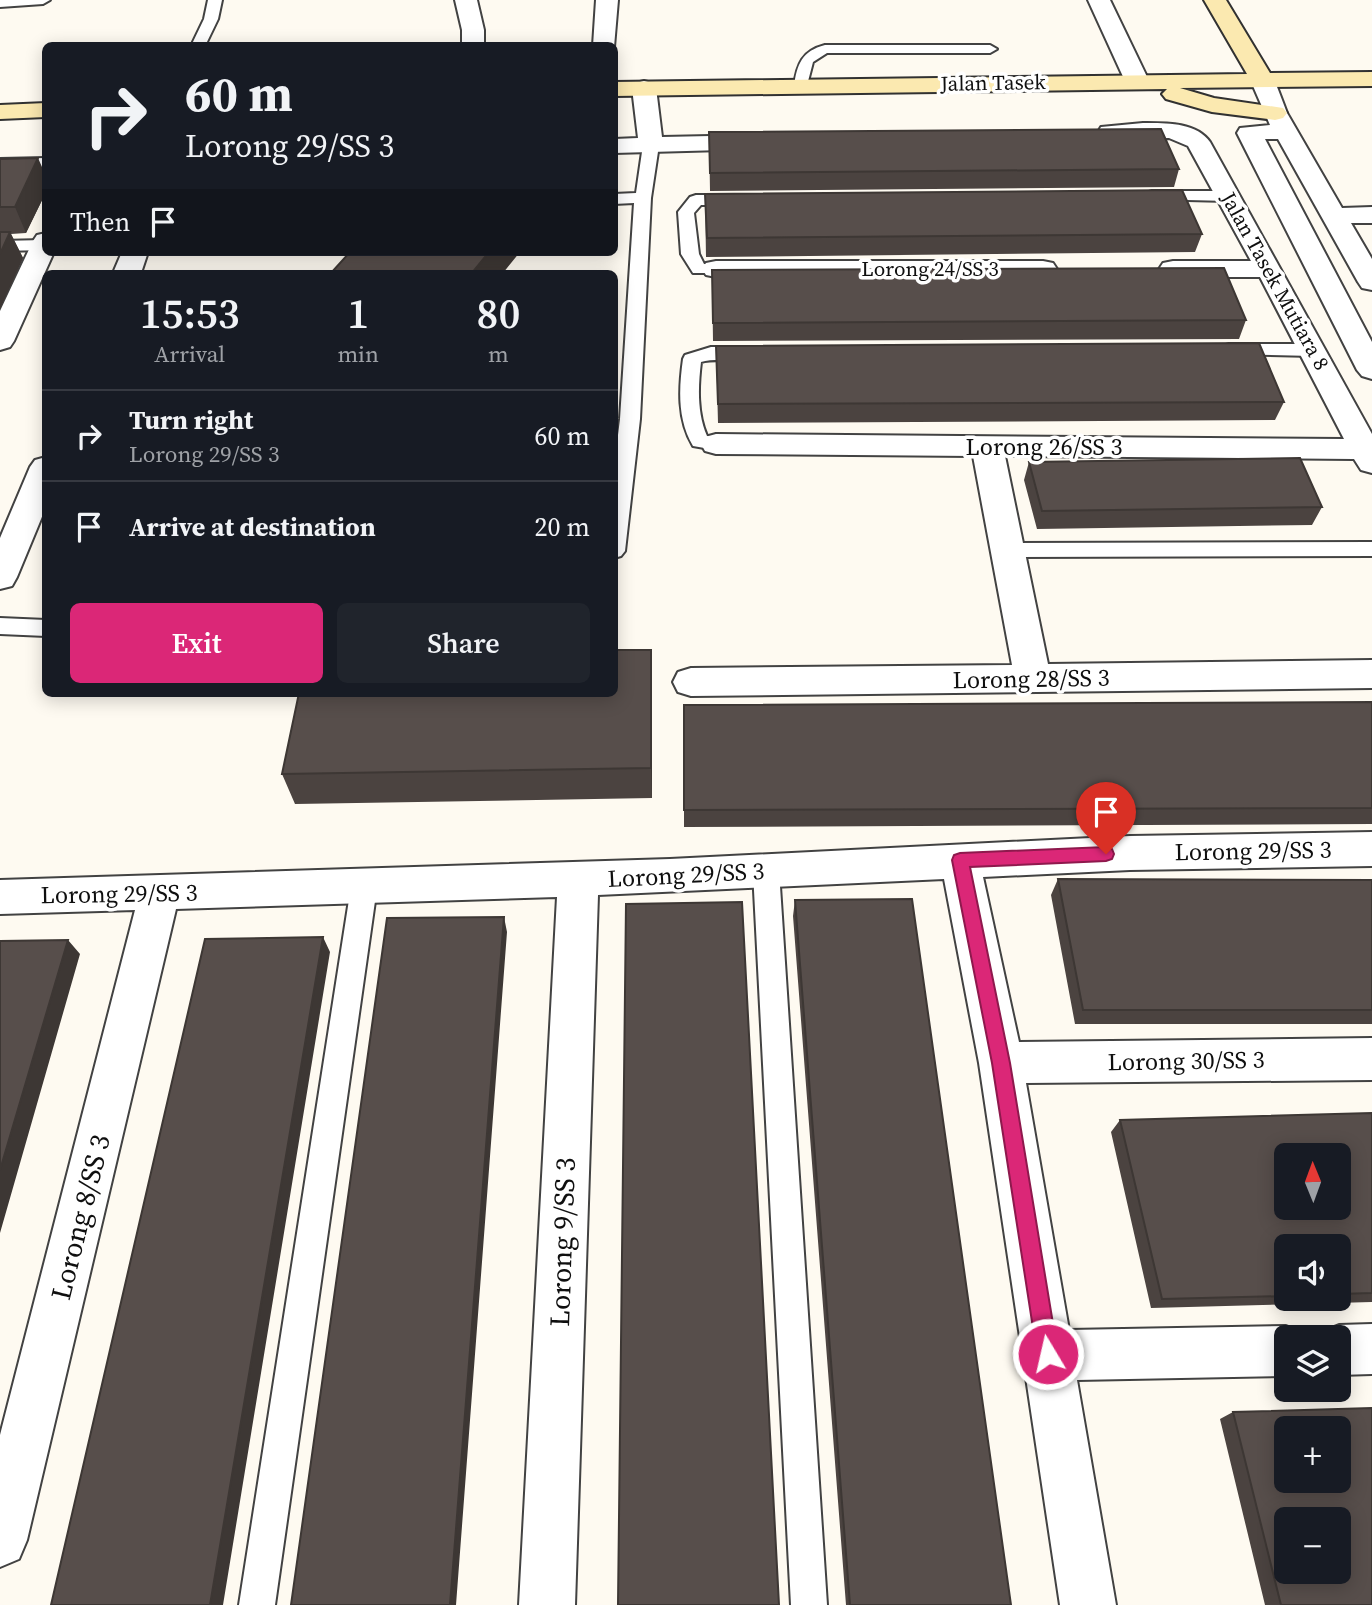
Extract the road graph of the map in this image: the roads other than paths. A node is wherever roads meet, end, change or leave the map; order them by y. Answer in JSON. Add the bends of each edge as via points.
{"nodes":[{"id":1,"x":43,"y":0,"type":"edge"},
{"id":2,"x":215,"y":0,"type":"edge"},
{"id":3,"x":466,"y":0,"type":"edge"},
{"id":4,"x":607,"y":0,"type":"edge"},
{"id":5,"x":1099,"y":0,"type":"edge"},
{"id":6,"x":1214,"y":0,"type":"edge"},
{"id":7,"x":0,"y":3,"type":"edge"},
{"id":8,"x":200,"y":42,"type":"edge"},
{"id":9,"x":473,"y":42,"type":"edge"},
{"id":10,"x":604,"y":42,"type":"edge"},
{"id":11,"x":990,"y":49,"type":"dead end"},
{"id":12,"x":1262,"y":79,"type":"junction"},
{"id":13,"x":1372,"y":79,"type":"edge"},
{"id":14,"x":1137,"y":81,"type":"junction"},
{"id":15,"x":801,"y":86,"type":"junction"},
{"id":16,"x":644,"y":88,"type":"junction"},
{"id":17,"x":618,"y":89,"type":"edge"},
{"id":18,"x":42,"y":110,"type":"edge"},
{"id":19,"x":0,"y":113,"type":"edge"},
{"id":20,"x":1280,"y":122,"type":"junction"},
{"id":21,"x":1083,"y":132,"type":"edge"},
{"id":22,"x":777,"y":141,"type":"edge"},
{"id":23,"x":651,"y":145,"type":"junction"},
{"id":24,"x":618,"y":146,"type":"edge"},
{"id":25,"x":42,"y":165,"type":"edge"},
{"id":26,"x":0,"y":166,"type":"edge"},
{"id":27,"x":1133,"y":196,"type":"edge"},
{"id":28,"x":1228,"y":196,"type":"junction"},
{"id":29,"x":643,"y":198,"type":"junction"},
{"id":30,"x":618,"y":199,"type":"edge"},
{"id":31,"x":751,"y":200,"type":"edge"},
{"id":32,"x":1372,"y":215,"type":"edge"},
{"id":33,"x":1334,"y":216,"type":"junction"},
{"id":34,"x":42,"y":243,"type":"edge"},
{"id":35,"x":0,"y":246,"type":"edge"},
{"id":36,"x":42,"y":250,"type":"edge"},
{"id":37,"x":1062,"y":269,"type":"edge"},
{"id":38,"x":1145,"y":269,"type":"edge"},
{"id":39,"x":1269,"y":269,"type":"junction"},
{"id":40,"x":716,"y":270,"type":"joint"},
{"id":41,"x":1372,"y":282,"type":"edge"},
{"id":42,"x":0,"y":341,"type":"edge"},
{"id":43,"x":1312,"y":350,"type":"junction"},
{"id":44,"x":1215,"y":351,"type":"edge"},
{"id":45,"x":767,"y":353,"type":"edge"},
{"id":46,"x":1372,"y":370,"type":"edge"},
{"id":47,"x":716,"y":444,"type":"joint"},
{"id":48,"x":987,"y":446,"type":"junction"},
{"id":49,"x":1370,"y":454,"type":"edge"},
{"id":50,"x":42,"y":477,"type":"edge"},
{"id":51,"x":618,"y":518,"type":"edge"},
{"id":52,"x":1372,"y":549,"type":"edge"},
{"id":53,"x":1008,"y":550,"type":"junction"},
{"id":54,"x":0,"y":577,"type":"edge"},
{"id":55,"x":0,"y":626,"type":"edge"},
{"id":56,"x":42,"y":628,"type":"edge"},
{"id":57,"x":1372,"y":674,"type":"edge"},
{"id":58,"x":1033,"y":679,"type":"junction"},
{"id":59,"x":691,"y":682,"type":"dead end"},
{"id":60,"x":1372,"y":849,"type":"edge"},
{"id":61,"x":960,"y":860,"type":"junction"},
{"id":62,"x":766,"y":871,"type":"junction"},
{"id":63,"x":578,"y":880,"type":"junction"},
{"id":64,"x":364,"y":887,"type":"junction"},
{"id":65,"x":160,"y":893,"type":"junction"},
{"id":66,"x":0,"y":897,"type":"edge"},
{"id":67,"x":1372,"y":1059,"type":"edge"},
{"id":68,"x":1001,"y":1063,"type":"junction"},
{"id":69,"x":1372,"y":1349,"type":"edge"},
{"id":70,"x":1351,"y":1350,"type":"edge"},
{"id":71,"x":1274,"y":1351,"type":"edge"},
{"id":72,"x":1048,"y":1354,"type":"junction"},
{"id":73,"x":0,"y":1540,"type":"edge"},
{"id":74,"x":257,"y":1605,"type":"edge"},
{"id":75,"x":547,"y":1605,"type":"edge"},
{"id":76,"x":809,"y":1605,"type":"edge"},
{"id":77,"x":1088,"y":1605,"type":"edge"}],
"edges":[{"from":1,"to":7,"type":"lane"},
{"from":2,"to":8,"type":"lane"},
{"from":3,"to":9,"type":"street"},
{"from":4,"to":10,"type":"street"},
{"from":5,"to":14,"type":"street"},
{"from":6,"to":12,"type":"main road"},
{"from":11,"to":15,"type":"lane","via":[[825,49],[804,62]]},
{"from":12,"to":13,"type":"main road","name":"Jalan Tasek"},
{"from":12,"to":14,"type":"main road","name":"Jalan Tasek"},
{"from":12,"to":20,"type":"street"},
{"from":14,"to":15,"type":"main road","name":"Jalan Tasek"},
{"from":14,"to":20,"type":"main road"},
{"from":15,"to":16,"type":"main road","name":"Jalan Tasek"},
{"from":16,"to":17,"type":"main road","name":"Jalan Tasek"},
{"from":16,"to":23,"type":"street"},
{"from":18,"to":19,"type":"main road"},
{"from":20,"to":33,"type":"street"},
{"from":20,"to":46,"type":"street","via":[[1249,133]]},
{"from":21,"to":28,"type":"street","name":"Jalan Tasek Mutiara 8","via":[[1177,132],[1193,137]]},
{"from":22,"to":23,"type":"street"},
{"from":23,"to":24,"type":"street"},
{"from":23,"to":29,"type":"lane"},
{"from":25,"to":26,"type":"street"},
{"from":27,"to":28,"type":"lane"},
{"from":28,"to":39,"type":"street","name":"Jalan Tasek Mutiara 8"},
{"from":29,"to":30,"type":"lane"},
{"from":29,"to":51,"type":"lane","via":[[630,419]]},
{"from":31,"to":40,"type":"lane","via":[[696,200],[685,212],[690,254],[699,269]]},
{"from":32,"to":33,"type":"street"},
{"from":33,"to":41,"type":"street"},
{"from":34,"to":35,"type":"lane"},
{"from":36,"to":42,"type":"street"},
{"from":37,"to":40,"type":"street","name":"Lorong 24/SS 3"},
{"from":38,"to":39,"type":"street"},
{"from":39,"to":43,"type":"street","name":"Jalan Tasek Mutiara 8"},
{"from":43,"to":44,"type":"lane"},
{"from":43,"to":49,"type":"street","name":"Jalan Tasek Mutiara 8"},
{"from":45,"to":47,"type":"lane","via":[[711,353],[692,359],[693,428],[699,442]]},
{"from":47,"to":48,"type":"street","name":"Lorong 26/SS 3"},
{"from":48,"to":49,"type":"street","name":"Lorong 26/SS 3"},
{"from":48,"to":53,"type":"street"},
{"from":50,"to":54,"type":"street"},
{"from":52,"to":53,"type":"lane"},
{"from":53,"to":58,"type":"street"},
{"from":55,"to":56,"type":"lane"},
{"from":57,"to":58,"type":"street","name":"Lorong 28/SS 3"},
{"from":58,"to":59,"type":"street","name":"Lorong 28/SS 3"},
{"from":60,"to":61,"type":"street","name":"Lorong 29/SS 3"},
{"from":61,"to":62,"type":"street","name":"Lorong 29/SS 3"},
{"from":61,"to":68,"type":"street"},
{"from":62,"to":63,"type":"street","name":"Lorong 29/SS 3"},
{"from":62,"to":76,"type":"lane"},
{"from":63,"to":64,"type":"street","name":"Lorong 29/SS 3"},
{"from":63,"to":75,"type":"street","name":"Lorong 9/SS 3"},
{"from":64,"to":65,"type":"street","name":"Lorong 29/SS 3"},
{"from":64,"to":74,"type":"lane"},
{"from":65,"to":66,"type":"street","name":"Lorong 29/SS 3"},
{"from":65,"to":73,"type":"street","name":"Lorong 8/SS 3"},
{"from":67,"to":68,"type":"street","name":"Lorong 30/SS 3"},
{"from":68,"to":72,"type":"street"},
{"from":69,"to":70,"type":"street"},
{"from":71,"to":72,"type":"street"},
{"from":72,"to":77,"type":"street"}]}
